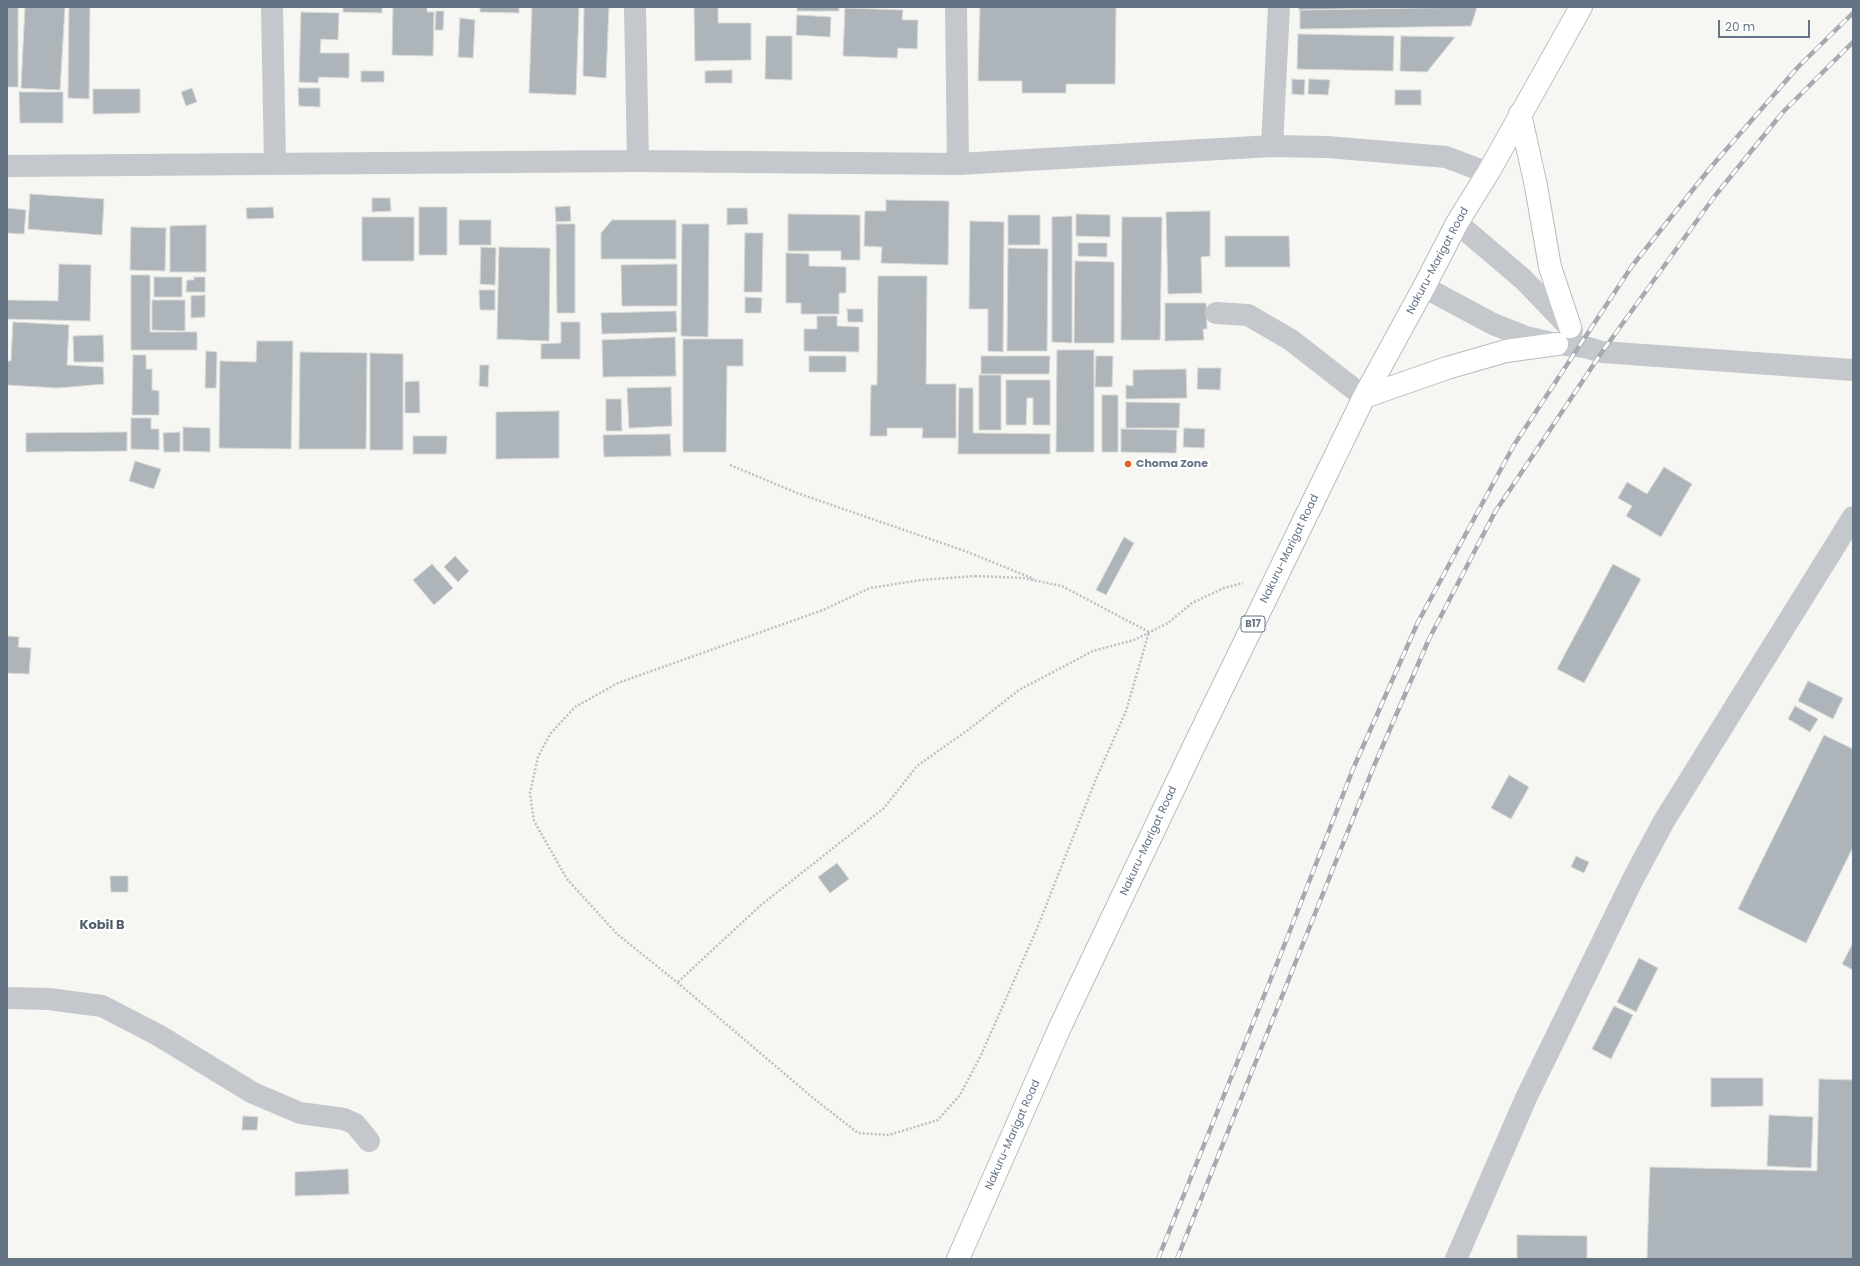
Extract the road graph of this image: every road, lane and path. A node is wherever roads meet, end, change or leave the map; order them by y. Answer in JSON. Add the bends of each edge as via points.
{"nodes":[{"id":1,"x":272,"y":7,"type":"edge"},
{"id":2,"x":635,"y":7,"type":"edge"},
{"id":3,"x":956,"y":7,"type":"edge"},
{"id":4,"x":1279,"y":7,"type":"edge"},
{"id":5,"x":1581,"y":7,"type":"edge"},
{"id":6,"x":1520,"y":114,"type":"junction"},
{"id":7,"x":1272,"y":146,"type":"junction"},
{"id":8,"x":638,"y":161,"type":"junction"},
{"id":9,"x":275,"y":163,"type":"junction"},
{"id":10,"x":958,"y":164,"type":"junction"},
{"id":11,"x":7,"y":166,"type":"edge"},
{"id":12,"x":1488,"y":173,"type":"junction"},
{"id":13,"x":1457,"y":223,"type":"junction"},
{"id":14,"x":1424,"y":287,"type":"junction"},
{"id":15,"x":1216,"y":313,"type":"dead end"},
{"id":16,"x":1564,"y":336,"type":"junction"},
{"id":17,"x":1853,"y":370,"type":"edge"},
{"id":18,"x":1364,"y":397,"type":"junction"},
{"id":19,"x":730,"y":465,"type":"dead end"},
{"id":20,"x":1853,"y":517,"type":"edge"},
{"id":21,"x":1282,"y":565,"type":"junction"},
{"id":22,"x":1040,"y":581,"type":"junction"},
{"id":23,"x":1149,"y":632,"type":"junction"},
{"id":24,"x":678,"y":982,"type":"junction"},
{"id":25,"x":7,"y":998,"type":"edge"},
{"id":26,"x":369,"y":1140,"type":"dead end"},
{"id":27,"x":958,"y":1259,"type":"edge"},
{"id":28,"x":1456,"y":1259,"type":"edge"}],
"edges":[{"from":1,"to":9,"type":"street"},
{"from":2,"to":8,"type":"street"},
{"from":3,"to":10,"type":"street"},
{"from":4,"to":7,"type":"street"},
{"from":5,"to":6,"type":"main road","name":"Nakuru-Marigat Road","number":"B17"},
{"from":6,"to":12,"type":"main road","name":"Nakuru-Marigat Road","number":"B17"},
{"from":6,"to":16,"type":"main road"},
{"from":7,"to":10,"type":"street"},
{"from":7,"to":12,"type":"street","via":[[1327,147],[1446,157]]},
{"from":8,"to":9,"type":"street"},
{"from":8,"to":10,"type":"street"},
{"from":9,"to":11,"type":"street"},
{"from":12,"to":13,"type":"main road","name":"Nakuru-Marigat Road","number":"B17"},
{"from":13,"to":14,"type":"main road","name":"Nakuru-Marigat Road","number":"B17"},
{"from":13,"to":16,"type":"street","via":[[1523,279]]},
{"from":14,"to":16,"type":"street","via":[[1493,324],[1526,337]]},
{"from":14,"to":18,"type":"main road","name":"Nakuru-Marigat Road","number":"B17"},
{"from":15,"to":18,"type":"street","via":[[1248,315],[1292,340]]},
{"from":16,"to":17,"type":"street","via":[[1602,352]]},
{"from":16,"to":18,"type":"main road","via":[[1447,368]]},
{"from":18,"to":21,"type":"main road","name":"Nakuru-Marigat Road","number":"B17"},
{"from":19,"to":22,"type":"path","via":[[797,493],[972,554]]},
{"from":20,"to":28,"type":"street","via":[[1664,821],[1634,877],[1526,1098]]},
{"from":21,"to":23,"type":"path","via":[[1255,579],[1224,588],[1192,603],[1168,623]]},
{"from":21,"to":27,"type":"main road","name":"Nakuru-Marigat Road","number":"B17","via":[[1061,1025]]},
{"from":22,"to":23,"type":"path","via":[[1062,586]]},
{"from":22,"to":24,"type":"path","via":[[975,576],[921,580],[870,588],[823,610],[618,683],[575,707],[550,734],[538,757],[530,793],[534,821],[568,879],[582,896],[617,934]]},
{"from":23,"to":24,"type":"path","via":[[1134,640],[1093,651],[1019,690],[917,766],[884,808],[761,905]]},
{"from":23,"to":24,"type":"path","via":[[1126,711],[1096,779],[1036,931],[981,1055],[960,1095],[938,1120],[889,1135],[858,1133],[801,1088]]},
{"from":25,"to":26,"type":"street","via":[[49,999],[102,1006],[253,1092],[300,1113],[344,1119],[355,1124]]}]}
